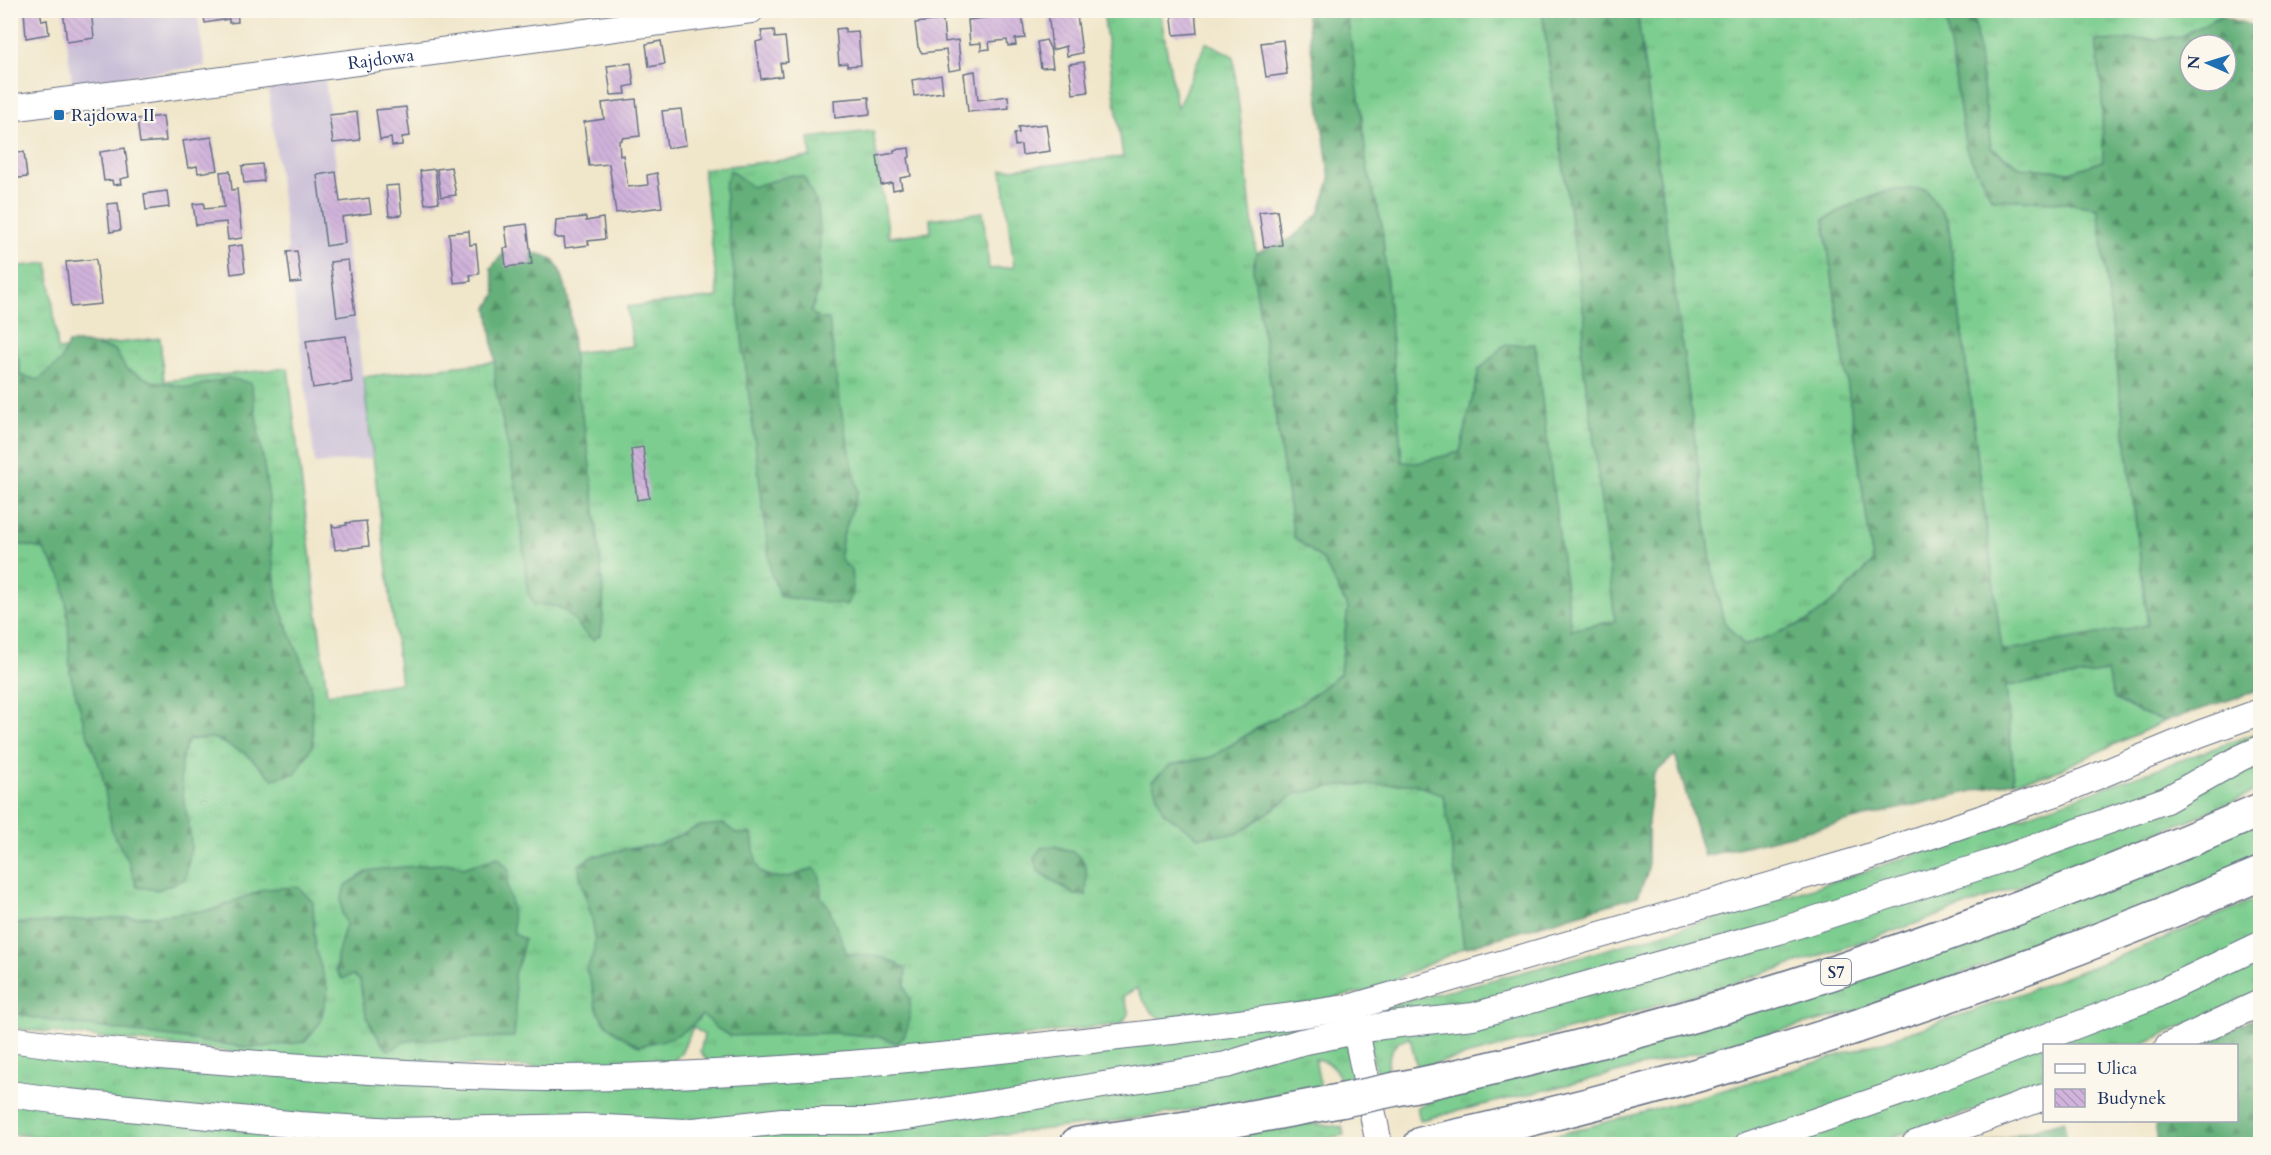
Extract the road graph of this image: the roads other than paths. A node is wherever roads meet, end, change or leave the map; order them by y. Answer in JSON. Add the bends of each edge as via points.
{"nodes":[{"id":1,"x":751,"y":10,"type":"edge"},
{"id":2,"x":10,"y":108,"type":"edge"},
{"id":3,"x":2260,"y":712,"type":"edge"},
{"id":4,"x":2260,"y":749,"type":"edge"},
{"id":5,"x":2260,"y":810,"type":"edge"},
{"id":6,"x":2260,"y":874,"type":"edge"},
{"id":7,"x":2260,"y":945,"type":"edge"},
{"id":8,"x":2260,"y":1003,"type":"edge"},
{"id":9,"x":1354,"y":1019,"type":"junction"},
{"id":10,"x":10,"y":1040,"type":"edge"},
{"id":11,"x":2172,"y":1044,"type":"edge"},
{"id":12,"x":10,"y":1094,"type":"edge"},
{"id":13,"x":2043,"y":1097,"type":"edge"},
{"id":14,"x":1077,"y":1144,"type":"edge"},
{"id":15,"x":1379,"y":1144,"type":"edge"},
{"id":16,"x":1421,"y":1144,"type":"edge"},
{"id":17,"x":1748,"y":1144,"type":"edge"},
{"id":18,"x":1915,"y":1144,"type":"edge"}],
"edges":[{"from":1,"to":2,"type":"street","name":"Rajdowa"},
{"from":3,"to":9,"type":"street","via":[[2059,792],[1859,860]]},
{"from":4,"to":9,"type":"street","via":[[2166,800],[1997,861],[1779,931],[1473,1016]]},
{"from":5,"to":14,"type":"highway","number":"S7","bridge":true,"via":[[2063,892],[1938,938],[1786,988],[1623,1035],[1344,1100]]},
{"from":6,"to":16,"type":"highway","via":[[2030,967],[1837,1034],[1677,1082]]},
{"from":7,"to":17,"type":"street","via":[[2142,1000],[1910,1089]]},
{"from":8,"to":11,"type":"street"},
{"from":9,"to":10,"type":"street","via":[[1146,1034],[840,1066],[555,1078],[239,1063]]},
{"from":9,"to":12,"type":"street","via":[[1300,1042],[1226,1065],[913,1116],[870,1121],[782,1121],[685,1132],[586,1127],[382,1130],[208,1117]]},
{"from":9,"to":15,"type":"street"},
{"from":13,"to":18,"type":"street"}]}
